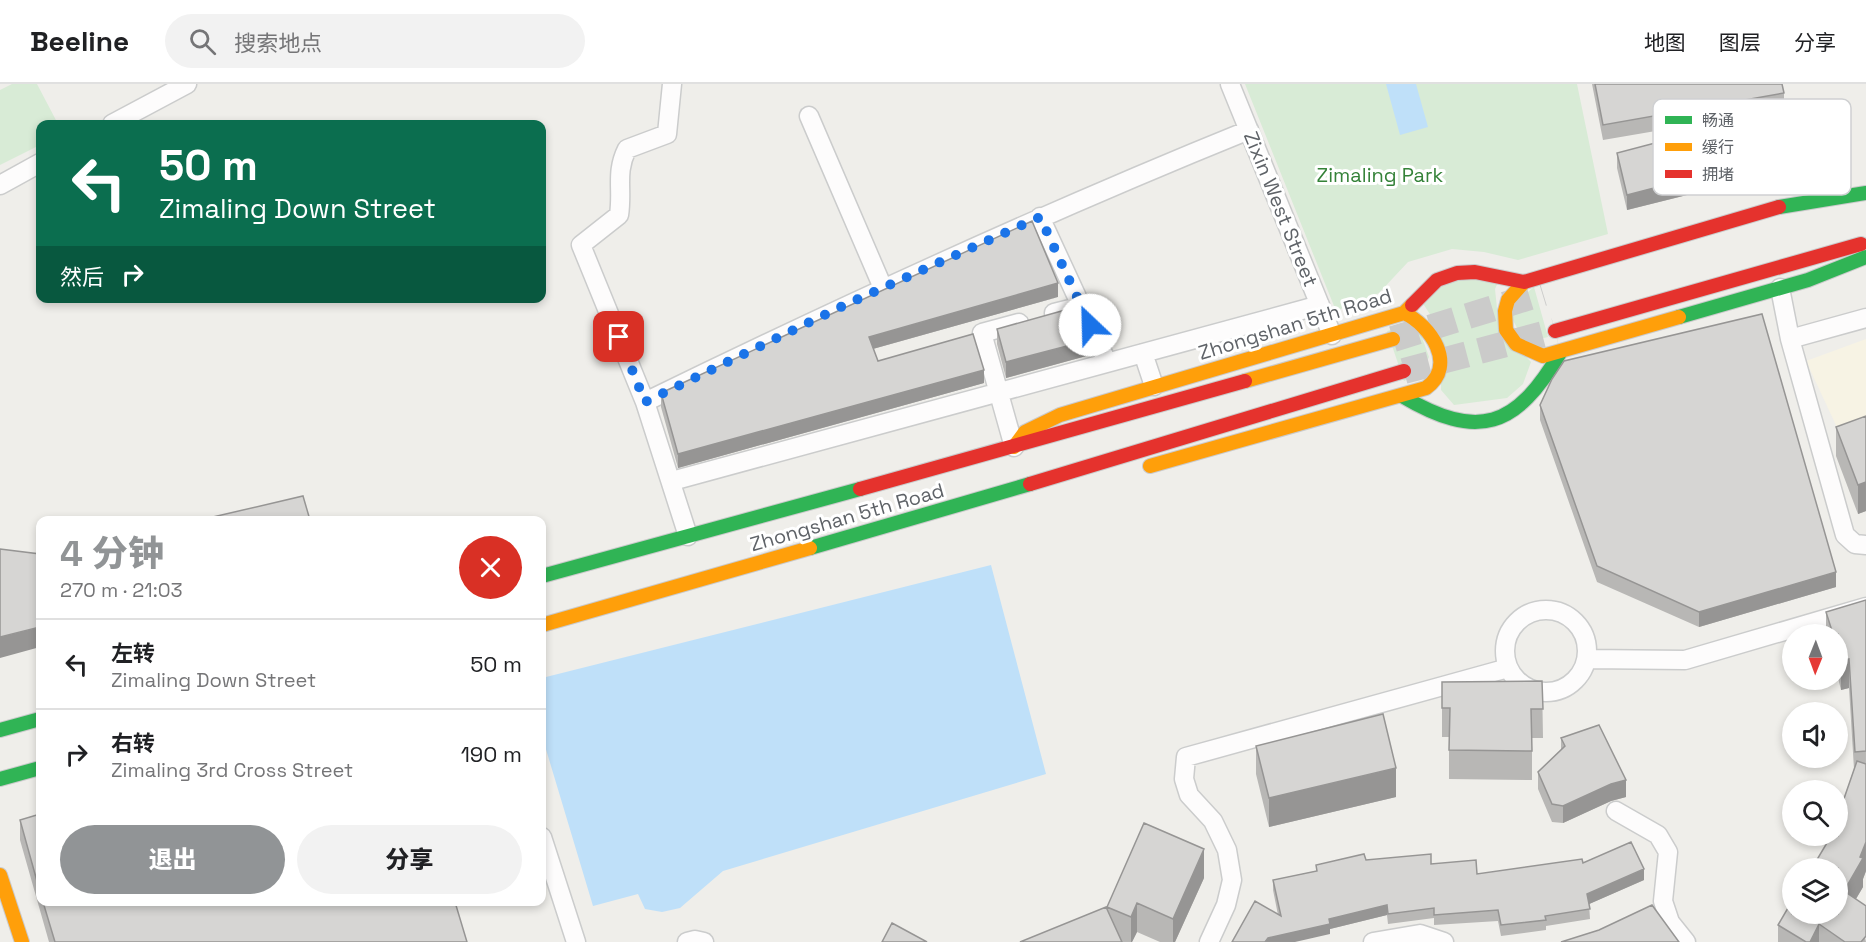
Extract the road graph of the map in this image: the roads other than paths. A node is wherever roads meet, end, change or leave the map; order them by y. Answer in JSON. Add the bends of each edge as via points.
{"nodes":[{"id":1,"x":187,"y":84,"type":"edge"},
{"id":2,"x":672,"y":84,"type":"edge"},
{"id":3,"x":1230,"y":84,"type":"edge"},
{"id":4,"x":809,"y":116,"type":"dead end"},
{"id":5,"x":120,"y":120,"type":"edge"},
{"id":6,"x":1249,"y":130,"type":"junction"},
{"id":7,"x":36,"y":165,"type":"edge"},
{"id":8,"x":0,"y":185,"type":"edge"},
{"id":9,"x":1866,"y":193,"type":"edge"},
{"id":10,"x":1866,"y":199,"type":"edge"},
{"id":11,"x":1040,"y":217,"type":"junction"},
{"id":12,"x":1797,"y":219,"type":"dead end"},
{"id":13,"x":1866,"y":243,"type":"edge"},
{"id":14,"x":1866,"y":257,"type":"edge"},
{"id":15,"x":1524,"y":282,"type":"junction"},
{"id":16,"x":884,"y":288,"type":"junction"},
{"id":17,"x":1780,"y":288,"type":"junction"},
{"id":18,"x":1082,"y":306,"type":"junction"},
{"id":19,"x":1320,"y":306,"type":"junction"},
{"id":20,"x":1404,"y":313,"type":"junction"},
{"id":21,"x":1866,"y":318,"type":"edge"},
{"id":22,"x":1555,"y":331,"type":"tunnel mouth"},
{"id":23,"x":1332,"y":335,"type":"junction"},
{"id":24,"x":1393,"y":339,"type":"tunnel mouth"},
{"id":25,"x":1790,"y":339,"type":"junction"},
{"id":26,"x":1143,"y":353,"type":"junction"},
{"id":27,"x":1560,"y":353,"type":"junction"},
{"id":28,"x":1107,"y":362,"type":"junction"},
{"id":29,"x":1404,"y":371,"type":"tunnel mouth"},
{"id":30,"x":1154,"y":386,"type":"junction"},
{"id":31,"x":1402,"y":396,"type":"junction"},
{"id":32,"x":645,"y":402,"type":"junction"},
{"id":33,"x":1014,"y":447,"type":"junction"},
{"id":34,"x":1134,"y":470,"type":"dead end"},
{"id":35,"x":672,"y":481,"type":"junction"},
{"id":36,"x":1023,"y":486,"type":"junction"},
{"id":37,"x":1067,"y":488,"type":"dead end"},
{"id":38,"x":688,"y":536,"type":"junction"},
{"id":39,"x":1866,"y":545,"type":"edge"},
{"id":40,"x":546,"y":575,"type":"edge"},
{"id":41,"x":1866,"y":606,"type":"edge"},
{"id":42,"x":546,"y":623,"type":"edge"},
{"id":43,"x":1587,"y":659,"type":"junction"},
{"id":44,"x":1508,"y":668,"type":"junction"},
{"id":45,"x":36,"y":720,"type":"edge"},
{"id":46,"x":0,"y":730,"type":"edge"},
{"id":47,"x":36,"y":769,"type":"edge"},
{"id":48,"x":0,"y":779,"type":"edge"},
{"id":49,"x":1617,"y":811,"type":"dead end"},
{"id":50,"x":546,"y":849,"type":"edge"},
{"id":51,"x":0,"y":875,"type":"edge"},
{"id":52,"x":1663,"y":901,"type":"junction"},
{"id":53,"x":1644,"y":910,"type":"edge"},
{"id":54,"x":22,"y":942,"type":"edge"},
{"id":55,"x":576,"y":942,"type":"edge"},
{"id":56,"x":687,"y":942,"type":"edge"},
{"id":57,"x":704,"y":942,"type":"edge"},
{"id":58,"x":1209,"y":942,"type":"edge"},
{"id":59,"x":1373,"y":942,"type":"edge"},
{"id":60,"x":1444,"y":942,"type":"edge"},
{"id":61,"x":1686,"y":942,"type":"edge"}],
"edges":[{"from":1,"to":5,"type":"street"},
{"from":2,"to":32,"type":"street","via":[[667,134],[627,149],[618,176],[622,198],[619,215],[581,245]]},
{"from":3,"to":6,"type":"street","name":"Zixin West Street"},
{"from":4,"to":16,"type":"street"},
{"from":6,"to":11,"type":"street"},
{"from":6,"to":19,"type":"street","name":"Zixin West Street"},
{"from":7,"to":8,"type":"street"},
{"from":9,"to":15,"type":"main road","name":"Zhongshan 5th Road","via":[[1792,203]]},
{"from":10,"to":12,"type":"main road"},
{"from":11,"to":16,"type":"street"},
{"from":11,"to":18,"type":"street"},
{"from":13,"to":22,"type":"main road"},
{"from":14,"to":17,"type":"main road"},
{"from":15,"to":20,"type":"main road","name":"Zhongshan 5th Road","via":[[1476,272],[1457,273],[1437,280]]},
{"from":15,"to":27,"type":"main road","via":[[1508,299],[1508,334],[1517,348],[1529,354]]},
{"from":16,"to":32,"type":"street"},
{"from":17,"to":25,"type":"street"},
{"from":17,"to":27,"type":"main road"},
{"from":18,"to":28,"type":"street"},
{"from":18,"to":33,"type":"street","via":[[982,333]]},
{"from":19,"to":23,"type":"street","name":"Zixin West Street"},
{"from":19,"to":26,"type":"street"},
{"from":20,"to":23,"type":"main road","name":"Zhongshan 5th Road"},
{"from":20,"to":31,"type":"main road","via":[[1427,325],[1440,356],[1439,373],[1430,385]]},
{"from":21,"to":25,"type":"street"},
{"from":23,"to":30,"type":"main road","name":"Zhongshan 5th Road"},
{"from":24,"to":33,"type":"main road","name":"Zhongshan 5th Road"},
{"from":25,"to":39,"type":"street","via":[[1845,534],[1855,544]]},
{"from":26,"to":28,"type":"street"},
{"from":26,"to":30,"type":"street"},
{"from":27,"to":31,"type":"main road","via":[[1539,388],[1521,408],[1494,420],[1446,420]]},
{"from":28,"to":35,"type":"street"},
{"from":29,"to":36,"type":"main road","name":"Zhongshan 5th Road"},
{"from":30,"to":33,"type":"main road","name":"Zhongshan 5th Road","via":[[1039,423],[1025,432]]},
{"from":31,"to":34,"type":"main road"},
{"from":32,"to":35,"type":"street"},
{"from":33,"to":38,"type":"main road","name":"Zhongshan 5th Road"},
{"from":35,"to":38,"type":"street"},
{"from":36,"to":37,"type":"main road"},
{"from":36,"to":42,"type":"main road","name":"Zhongshan 5th Road"},
{"from":38,"to":40,"type":"main road","name":"Zhongshan 5th Road"},
{"from":41,"to":43,"type":"street","via":[[1685,660]]},
{"from":43,"to":44,"type":"street","via":[[1579,677],[1555,692],[1527,688]]},
{"from":43,"to":44,"type":"street","via":[[1585,636],[1578,624],[1556,611],[1542,610],[1524,617],[1510,631],[1505,649]]},
{"from":44,"to":58,"type":"street","via":[[1186,758],[1184,779],[1190,795],[1213,822],[1227,850],[1232,880],[1226,905]]},
{"from":45,"to":46,"type":"main road"},
{"from":47,"to":48,"type":"main road"},
{"from":49,"to":52,"type":"street","via":[[1658,835],[1668,852]]},
{"from":50,"to":55,"type":"street"},
{"from":51,"to":54,"type":"main road"},
{"from":52,"to":53,"type":"street"},
{"from":52,"to":61,"type":"street","via":[[1670,922]]},
{"from":56,"to":57,"type":"street"},
{"from":59,"to":60,"type":"street","via":[[1420,934]]}]}
